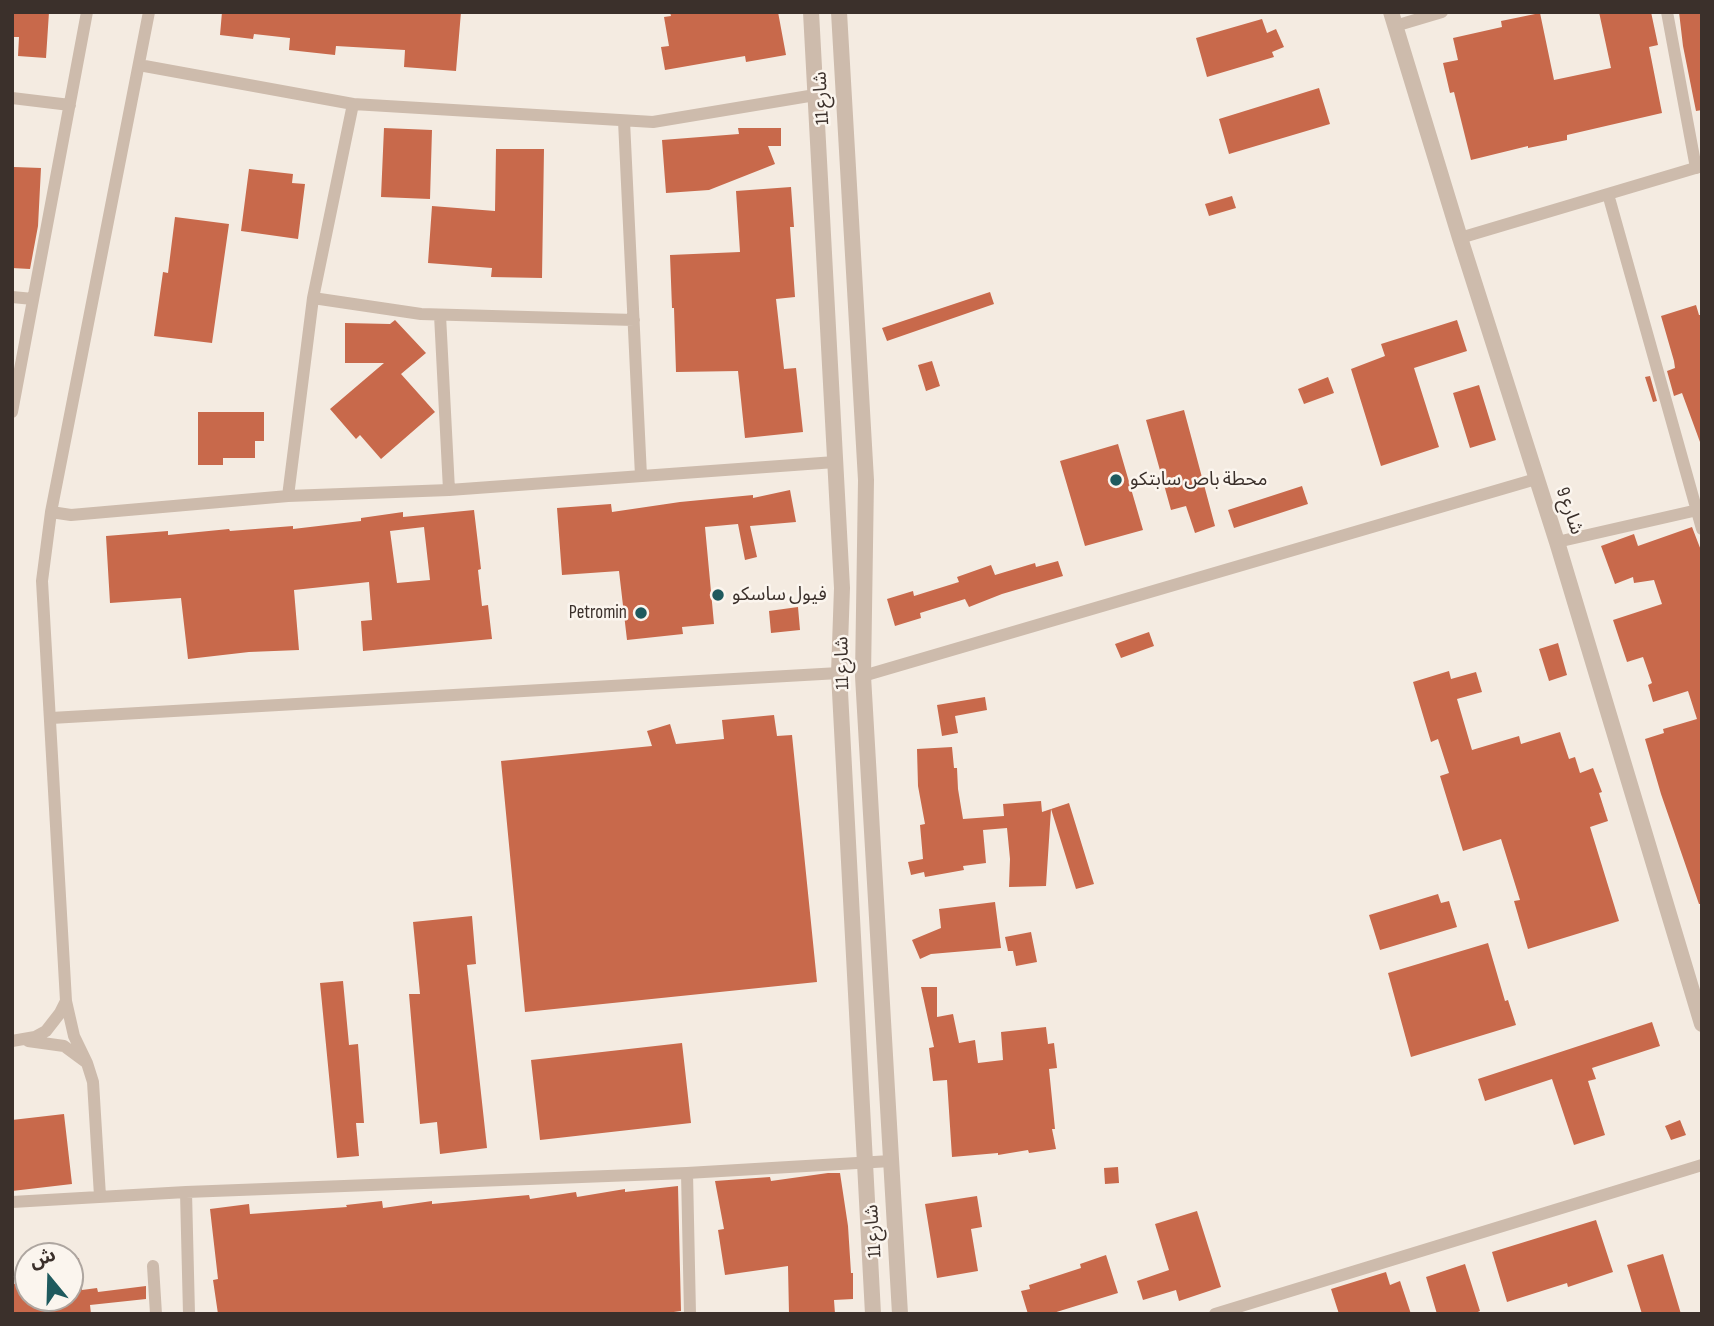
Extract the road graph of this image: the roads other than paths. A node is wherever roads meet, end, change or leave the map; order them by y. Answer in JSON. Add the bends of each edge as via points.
{"nodes":[{"id":1,"x":87,"y":12,"type":"edge"},
{"id":2,"x":149,"y":12,"type":"edge"},
{"id":3,"x":811,"y":12,"type":"edge"},
{"id":4,"x":838,"y":12,"type":"edge"},
{"id":5,"x":1442,"y":12,"type":"edge"},
{"id":6,"x":1667,"y":12,"type":"edge"},
{"id":7,"x":1393,"y":19,"type":"edge"},
{"id":8,"x":139,"y":65,"type":"junction"},
{"id":9,"x":815,"y":95,"type":"junction"},
{"id":10,"x":12,"y":98,"type":"edge"},
{"id":11,"x":353,"y":104,"type":"junction"},
{"id":12,"x":70,"y":105,"type":"junction"},
{"id":13,"x":624,"y":121,"type":"junction"},
{"id":14,"x":1699,"y":167,"type":"edge"},
{"id":15,"x":1608,"y":194,"type":"junction"},
{"id":16,"x":1460,"y":238,"type":"junction"},
{"id":17,"x":12,"y":297,"type":"edge"},
{"id":18,"x":313,"y":298,"type":"junction"},
{"id":19,"x":33,"y":299,"type":"junction"},
{"id":20,"x":440,"y":315,"type":"junction"},
{"id":21,"x":634,"y":320,"type":"junction"},
{"id":22,"x":14,"y":398,"type":"edge"},
{"id":23,"x":12,"y":412,"type":"edge"},
{"id":24,"x":835,"y":462,"type":"junction"},
{"id":25,"x":641,"y":476,"type":"junction"},
{"id":26,"x":1536,"y":479,"type":"junction"},
{"id":27,"x":449,"y":490,"type":"junction"},
{"id":28,"x":288,"y":496,"type":"junction"},
{"id":29,"x":1699,"y":510,"type":"edge"},
{"id":30,"x":51,"y":512,"type":"junction"},
{"id":31,"x":1702,"y":529,"type":"edge"},
{"id":32,"x":1558,"y":542,"type":"junction"},
{"id":33,"x":839,"y":673,"type":"junction"},
{"id":34,"x":863,"y":676,"type":"junction"},
{"id":35,"x":51,"y":718,"type":"junction"},
{"id":36,"x":66,"y":1001,"type":"junction"},
{"id":37,"x":1702,"y":1024,"type":"edge"},
{"id":38,"x":16,"y":1041,"type":"edge"},
{"id":39,"x":87,"y":1063,"type":"junction"},
{"id":40,"x":864,"y":1161,"type":"junction"},
{"id":41,"x":891,"y":1161,"type":"junction"},
{"id":42,"x":1702,"y":1165,"type":"edge"},
{"id":43,"x":687,"y":1173,"type":"junction"},
{"id":44,"x":186,"y":1192,"type":"junction"},
{"id":45,"x":100,"y":1196,"type":"junction"},
{"id":46,"x":12,"y":1202,"type":"edge"},
{"id":47,"x":153,"y":1266,"type":"dead end"},
{"id":48,"x":156,"y":1314,"type":"edge"},
{"id":49,"x":189,"y":1314,"type":"edge"},
{"id":50,"x":690,"y":1314,"type":"edge"},
{"id":51,"x":873,"y":1314,"type":"edge"},
{"id":52,"x":900,"y":1314,"type":"edge"},
{"id":53,"x":1215,"y":1314,"type":"edge"}],
"edges":[{"from":1,"to":12,"type":"street"},
{"from":2,"to":8,"type":"street"},
{"from":3,"to":9,"type":"street","name":"شارع 11"},
{"from":4,"to":34,"type":"street","name":"شارع 11","via":[[866,480]]},
{"from":5,"to":7,"type":"street"},
{"from":6,"to":14,"type":"street"},
{"from":7,"to":16,"type":"street","name":"شارع 9"},
{"from":8,"to":11,"type":"street"},
{"from":8,"to":30,"type":"street"},
{"from":9,"to":13,"type":"street","via":[[653,122]]},
{"from":9,"to":24,"type":"street","name":"شارع 11"},
{"from":10,"to":12,"type":"street"},
{"from":11,"to":13,"type":"street"},
{"from":11,"to":18,"type":"street"},
{"from":12,"to":19,"type":"street"},
{"from":13,"to":21,"type":"street"},
{"from":14,"to":15,"type":"street"},
{"from":15,"to":16,"type":"street"},
{"from":15,"to":29,"type":"street"},
{"from":16,"to":26,"type":"street","name":"شارع 9"},
{"from":17,"to":19,"type":"street"},
{"from":18,"to":20,"type":"street"},
{"from":18,"to":28,"type":"street"},
{"from":19,"to":22,"type":"street"},
{"from":20,"to":21,"type":"street"},
{"from":20,"to":27,"type":"street"},
{"from":21,"to":25,"type":"street"},
{"from":22,"to":23,"type":"street"},
{"from":24,"to":25,"type":"street"},
{"from":24,"to":33,"type":"street","name":"شارع 11","via":[[842,588]]},
{"from":25,"to":27,"type":"street"},
{"from":26,"to":32,"type":"street","name":"شارع 9"},
{"from":26,"to":34,"type":"street"},
{"from":27,"to":28,"type":"street"},
{"from":28,"to":30,"type":"street","via":[[71,515]]},
{"from":29,"to":31,"type":"street"},
{"from":29,"to":32,"type":"street"},
{"from":30,"to":35,"type":"street","via":[[42,581]]},
{"from":32,"to":37,"type":"street","name":"شارع 9"},
{"from":33,"to":35,"type":"street"},
{"from":33,"to":40,"type":"street","name":"شارع 11"},
{"from":34,"to":41,"type":"street","name":"شارع 11"},
{"from":35,"to":36,"type":"street"},
{"from":36,"to":38,"type":"street","via":[[46,1031]]},
{"from":36,"to":39,"type":"street","via":[[74,1036]]},
{"from":38,"to":39,"type":"street","via":[[64,1046]]},
{"from":39,"to":45,"type":"street","via":[[93,1082]]},
{"from":40,"to":41,"type":"street"},
{"from":40,"to":43,"type":"street"},
{"from":40,"to":51,"type":"street","name":"شارع 11"},
{"from":41,"to":52,"type":"street","name":"شارع 11"},
{"from":42,"to":53,"type":"street"},
{"from":43,"to":44,"type":"street"},
{"from":43,"to":50,"type":"street"},
{"from":44,"to":45,"type":"street"},
{"from":44,"to":49,"type":"street"},
{"from":45,"to":46,"type":"street"},
{"from":47,"to":48,"type":"street"}]}
